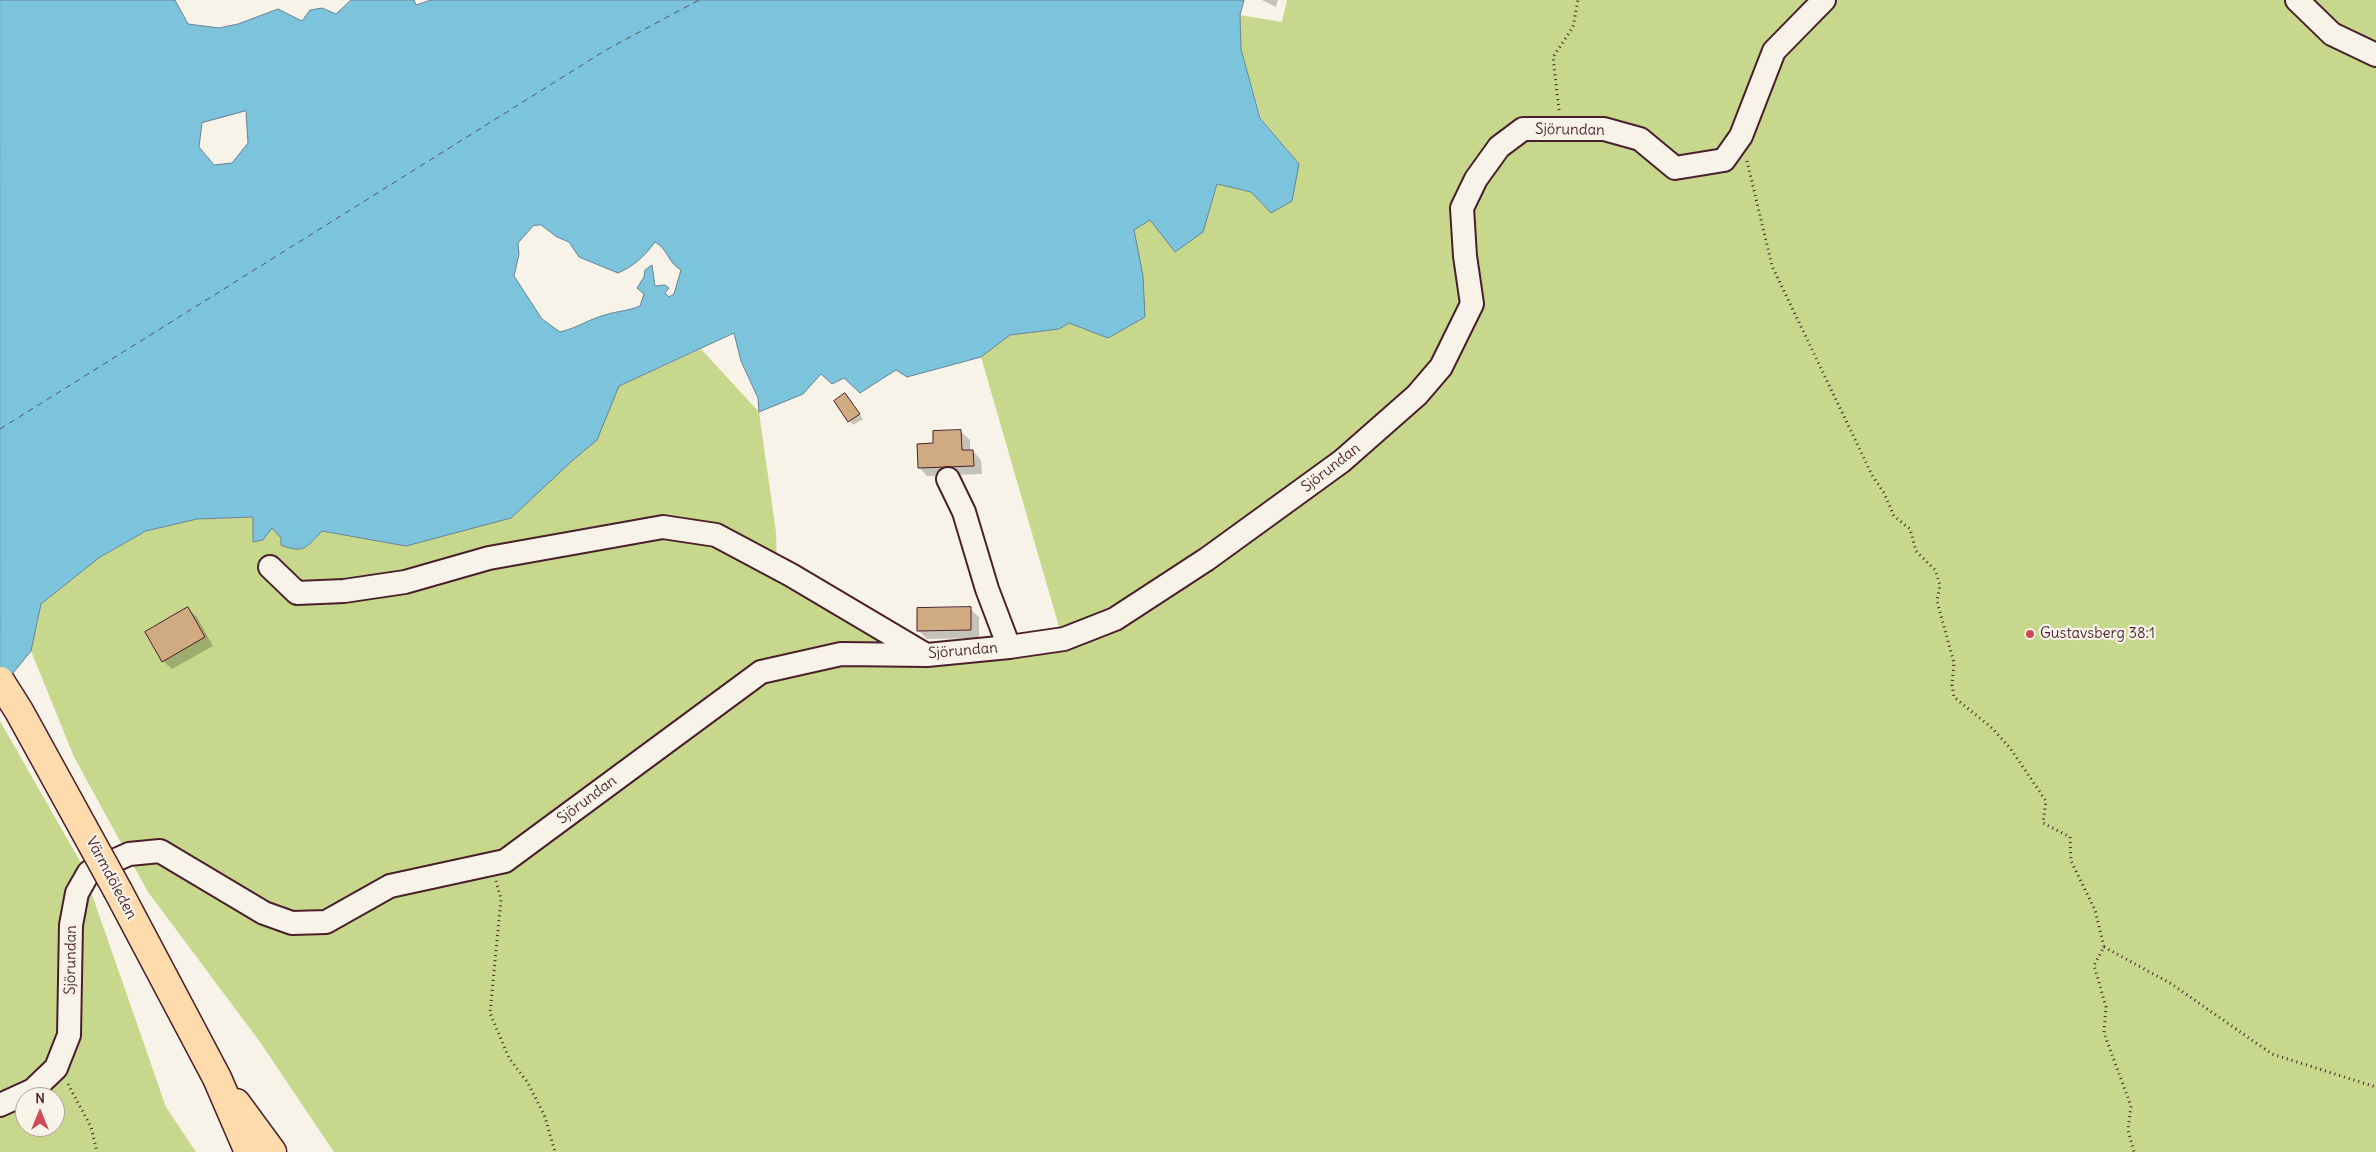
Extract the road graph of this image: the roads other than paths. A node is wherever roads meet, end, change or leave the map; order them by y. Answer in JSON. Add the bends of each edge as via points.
{"nodes":[{"id":1,"x":1824,"y":0,"type":"edge"},
{"id":2,"x":2297,"y":0,"type":"edge"},
{"id":3,"x":2376,"y":55,"type":"edge"},
{"id":4,"x":948,"y":479,"type":"dead end"},
{"id":5,"x":270,"y":567,"type":"dead end"},
{"id":6,"x":1009,"y":647,"type":"junction"},
{"id":7,"x":927,"y":655,"type":"junction"},
{"id":8,"x":0,"y":681,"type":"edge"},
{"id":9,"x":217,"y":1078,"type":"junction"},
{"id":10,"x":0,"y":1105,"type":"edge"},
{"id":11,"x":249,"y":1152,"type":"edge"},
{"id":12,"x":272,"y":1152,"type":"edge"}],
"edges":[{"from":1,"to":6,"type":"street","name":"Sjörundan","via":[[1774,51],[1741,136],[1724,160],[1675,168],[1640,139],[1604,129],[1523,129],[1499,147],[1476,179],[1462,208],[1472,304],[1441,367],[1417,395],[1342,462],[1207,559],[1115,619],[1064,639]]},
{"from":2,"to":3,"type":"street","via":[[2332,34]]},
{"from":4,"to":6,"type":"street","via":[[964,512],[987,589]]},
{"from":5,"to":7,"type":"street","via":[[298,593],[344,592],[405,582],[489,558],[663,527],[716,535]]},
{"from":6,"to":7,"type":"street","name":"Sjörundan"},
{"from":7,"to":10,"type":"street","name":"Sjörundan","via":[[841,654],[761,672],[505,861],[390,886],[326,922],[292,923],[264,913],[160,851],[128,854],[89,872],[77,893],[70,925],[69,1035],[56,1068],[32,1090]]},
{"from":8,"to":9,"type":"main road","name":"Värmdöleden","bridge":true,"via":[[118,891]]},
{"from":9,"to":11,"type":"main road","name":"Värmdöleden"},
{"from":9,"to":12,"type":"main road","name":"Värmdöleden"}]}
